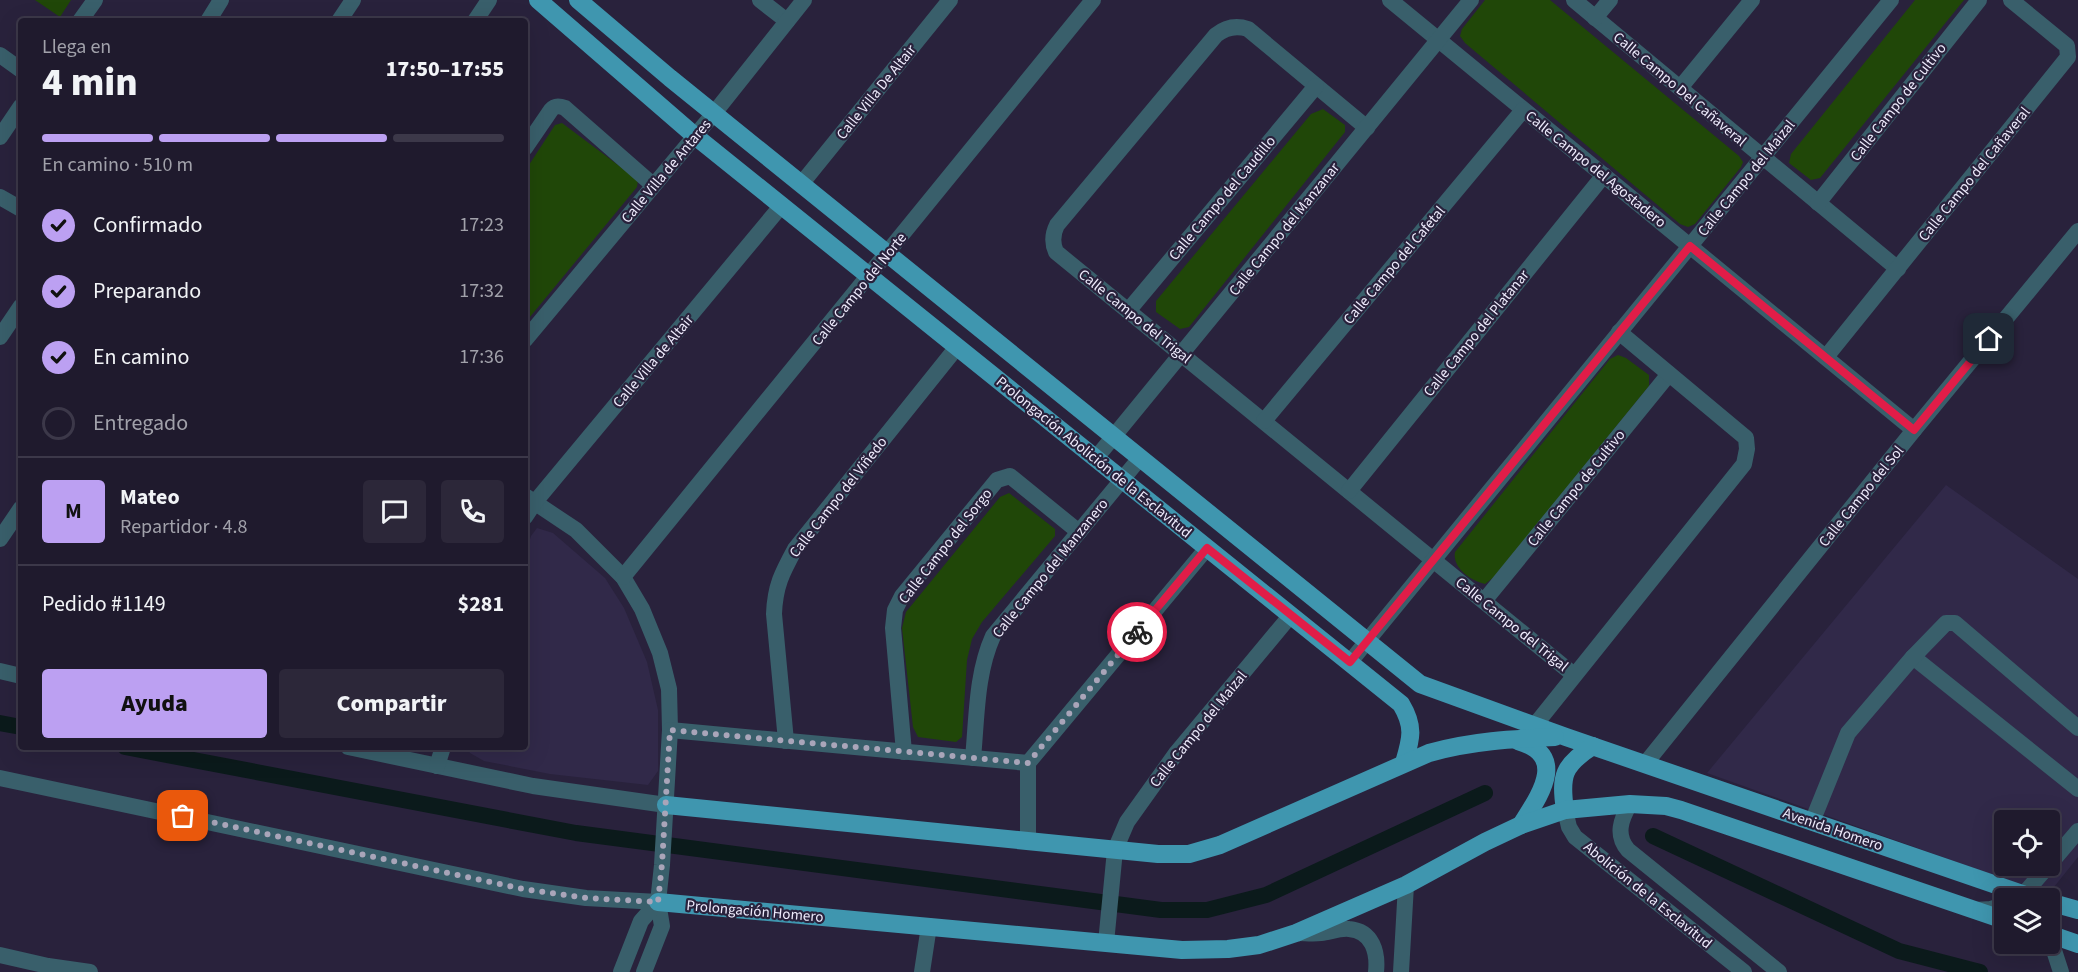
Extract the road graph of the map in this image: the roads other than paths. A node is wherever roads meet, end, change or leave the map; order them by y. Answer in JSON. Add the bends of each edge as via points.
{"nodes":[{"id":1,"x":95,"y":0,"type":"edge"},
{"id":2,"x":221,"y":0,"type":"edge"},
{"id":3,"x":353,"y":0,"type":"edge"},
{"id":4,"x":489,"y":0,"type":"edge"},
{"id":5,"x":538,"y":0,"type":"edge"},
{"id":6,"x":578,"y":0,"type":"edge"},
{"id":7,"x":760,"y":0,"type":"edge"},
{"id":8,"x":804,"y":0,"type":"edge"},
{"id":9,"x":950,"y":0,"type":"edge"},
{"id":10,"x":1093,"y":0,"type":"edge"},
{"id":11,"x":1390,"y":0,"type":"edge"},
{"id":12,"x":1471,"y":0,"type":"edge"},
{"id":13,"x":1574,"y":0,"type":"edge"},
{"id":14,"x":1610,"y":0,"type":"edge"},
{"id":15,"x":1752,"y":0,"type":"edge"},
{"id":16,"x":1891,"y":0,"type":"edge"},
{"id":17,"x":1979,"y":0,"type":"edge"},
{"id":18,"x":2011,"y":0,"type":"edge"},
{"id":19,"x":82,"y":18,"type":"edge"},
{"id":20,"x":210,"y":18,"type":"edge"},
{"id":21,"x":341,"y":18,"type":"edge"},
{"id":22,"x":477,"y":18,"type":"edge"},
{"id":23,"x":1595,"y":18,"type":"junction"},
{"id":24,"x":787,"y":21,"type":"junction"},
{"id":25,"x":1439,"y":40,"type":"junction"},
{"id":26,"x":0,"y":55,"type":"edge"},
{"id":27,"x":18,"y":68,"type":"edge"},
{"id":28,"x":1316,"y":86,"type":"junction"},
{"id":29,"x":1680,"y":88,"type":"junction"},
{"id":30,"x":1524,"y":110,"type":"junction"},
{"id":31,"x":18,"y":111,"type":"edge"},
{"id":32,"x":715,"y":112,"type":"junction"},
{"id":33,"x":1367,"y":128,"type":"junction"},
{"id":34,"x":695,"y":136,"type":"junction"},
{"id":35,"x":0,"y":138,"type":"edge"},
{"id":36,"x":528,"y":144,"type":"edge"},
{"id":37,"x":1762,"y":158,"type":"junction"},
{"id":38,"x":1604,"y":175,"type":"junction"},
{"id":39,"x":802,"y":183,"type":"junction"},
{"id":40,"x":653,"y":185,"type":"junction"},
{"id":41,"x":0,"y":197,"type":"edge"},
{"id":42,"x":1818,"y":203,"type":"junction"},
{"id":43,"x":782,"y":206,"type":"junction"},
{"id":44,"x":18,"y":207,"type":"edge"},
{"id":45,"x":2078,"y":231,"type":"edge"},
{"id":46,"x":1690,"y":246,"type":"junction"},
{"id":47,"x":888,"y":253,"type":"junction"},
{"id":48,"x":1898,"y":269,"type":"junction"},
{"id":49,"x":870,"y":276,"type":"junction"},
{"id":50,"x":18,"y":310,"type":"edge"},
{"id":51,"x":1128,"y":310,"type":"junction"},
{"id":52,"x":1619,"y":332,"type":"junction"},
{"id":53,"x":528,"y":336,"type":"edge"},
{"id":54,"x":0,"y":337,"type":"edge"},
{"id":55,"x":957,"y":347,"type":"junction"},
{"id":56,"x":1181,"y":354,"type":"junction"},
{"id":57,"x":1826,"y":357,"type":"junction"},
{"id":58,"x":1668,"y":374,"type":"junction"},
{"id":59,"x":1264,"y":421,"type":"junction"},
{"id":60,"x":1914,"y":430,"type":"junction"},
{"id":61,"x":1114,"y":437,"type":"junction"},
{"id":62,"x":1140,"y":458,"type":"junction"},
{"id":63,"x":1096,"y":459,"type":"junction"},
{"id":64,"x":1122,"y":480,"type":"junction"},
{"id":65,"x":1349,"y":491,"type":"junction"},
{"id":66,"x":530,"y":499,"type":"edge"},
{"id":67,"x":18,"y":512,"type":"edge"},
{"id":68,"x":1079,"y":532,"type":"junction"},
{"id":69,"x":0,"y":539,"type":"edge"},
{"id":70,"x":1207,"y":548,"type":"junction"},
{"id":71,"x":1433,"y":560,"type":"junction"},
{"id":72,"x":623,"y":577,"type":"junction"},
{"id":73,"x":1484,"y":601,"type":"junction"},
{"id":74,"x":1291,"y":615,"type":"junction"},
{"id":75,"x":1366,"y":642,"type":"junction"},
{"id":76,"x":1913,"y":657,"type":"junction"},
{"id":77,"x":1350,"y":662,"type":"junction"},
{"id":78,"x":0,"y":671,"type":"edge"},
{"id":79,"x":18,"y":675,"type":"edge"},
{"id":80,"x":1575,"y":675,"type":"junction"},
{"id":81,"x":1535,"y":725,"type":"junction"},
{"id":82,"x":2078,"y":728,"type":"edge"},
{"id":83,"x":670,"y":730,"type":"junction"},
{"id":84,"x":1566,"y":736,"type":"junction"},
{"id":85,"x":1510,"y":739,"type":"junction"},
{"id":86,"x":786,"y":741,"type":"junction"},
{"id":87,"x":1593,"y":746,"type":"junction"},
{"id":88,"x":362,"y":750,"type":"edge"},
{"id":89,"x":443,"y":750,"type":"edge"},
{"id":90,"x":904,"y":752,"type":"junction"},
{"id":91,"x":973,"y":758,"type":"junction"},
{"id":92,"x":1639,"y":762,"type":"junction"},
{"id":93,"x":1028,"y":763,"type":"junction"},
{"id":94,"x":1404,"y":764,"type":"junction"},
{"id":95,"x":437,"y":766,"type":"junction"},
{"id":96,"x":0,"y":778,"type":"edge"},
{"id":97,"x":2078,"y":789,"type":"edge"},
{"id":98,"x":1630,"y":804,"type":"junction"},
{"id":99,"x":666,"y":805,"type":"junction"},
{"id":100,"x":1565,"y":810,"type":"junction"},
{"id":101,"x":1812,"y":822,"type":"junction"},
{"id":102,"x":1521,"y":825,"type":"junction"},
{"id":103,"x":2078,"y":831,"type":"edge"},
{"id":104,"x":1028,"y":841,"type":"junction"},
{"id":105,"x":1115,"y":850,"type":"junction"},
{"id":106,"x":2060,"y":852,"type":"edge"},
{"id":107,"x":2040,"y":876,"type":"edge"},
{"id":108,"x":1406,"y":885,"type":"junction"},
{"id":109,"x":1999,"y":888,"type":"edge"},
{"id":110,"x":2031,"y":888,"type":"edge"},
{"id":111,"x":658,"y":902,"type":"junction"},
{"id":112,"x":2060,"y":905,"type":"edge"},
{"id":113,"x":1994,"y":908,"type":"edge"},
{"id":114,"x":1975,"y":910,"type":"junction"},
{"id":115,"x":2078,"y":910,"type":"edge"},
{"id":116,"x":1994,"y":917,"type":"edge"},
{"id":117,"x":928,"y":926,"type":"junction"},
{"id":118,"x":1296,"y":933,"type":"junction"},
{"id":119,"x":2060,"y":938,"type":"edge"},
{"id":120,"x":1106,"y":943,"type":"junction"},
{"id":121,"x":2078,"y":944,"type":"edge"},
{"id":122,"x":2055,"y":954,"type":"edge"},
{"id":123,"x":0,"y":955,"type":"edge"},
{"id":124,"x":90,"y":972,"type":"edge"},
{"id":125,"x":621,"y":972,"type":"edge"},
{"id":126,"x":644,"y":972,"type":"edge"},
{"id":127,"x":922,"y":972,"type":"edge"},
{"id":128,"x":1376,"y":972,"type":"edge"},
{"id":129,"x":1401,"y":972,"type":"edge"},
{"id":130,"x":1744,"y":972,"type":"edge"},
{"id":131,"x":1779,"y":972,"type":"edge"},
{"id":132,"x":2061,"y":972,"type":"edge"}],
"edges":[{"from":1,"to":19,"type":"street"},
{"from":2,"to":20,"type":"street"},
{"from":3,"to":21,"type":"street"},
{"from":4,"to":22,"type":"street"},
{"from":5,"to":34,"type":"main road","name":"Prolongación Abolición de la Esclavitud"},
{"from":6,"to":32,"type":"main road","name":"Prolongación Abolición de la Esclavitud"},
{"from":7,"to":24,"type":"street"},
{"from":8,"to":24,"type":"street","name":"Calle Villa de Antares"},
{"from":9,"to":39,"type":"street","name":"Calle Villa De Altair"},
{"from":10,"to":47,"type":"street","name":"Calle Campo del Norte"},
{"from":11,"to":25,"type":"street","name":"Calle Campo del Agostadero"},
{"from":12,"to":25,"type":"street","name":"Calle Campo del Manzanar"},
{"from":13,"to":23,"type":"street","name":"Calle Campo Del Cañaveral"},
{"from":14,"to":23,"type":"street"},
{"from":15,"to":29,"type":"street"},
{"from":16,"to":37,"type":"street","name":"Calle Campo del Maizal"},
{"from":17,"to":42,"type":"street","name":"Calle Campo de Cultivo"},
{"from":18,"to":48,"type":"street","name":"Calle Campo del Cañaveral","via":[[2067,46],[2068,57]]},
{"from":23,"to":29,"type":"street","name":"Calle Campo Del Cañaveral"},
{"from":24,"to":32,"type":"street","name":"Calle Villa de Antares"},
{"from":25,"to":30,"type":"street","name":"Calle Campo del Agostadero"},
{"from":25,"to":33,"type":"street","name":"Calle Campo del Manzanar"},
{"from":26,"to":27,"type":"street"},
{"from":28,"to":33,"type":"street","name":"Calle Campo del Trigal"},
{"from":28,"to":51,"type":"street","name":"Calle Campo del Caudillo"},
{"from":28,"to":51,"type":"street","name":"Calle Campo del Trigal","via":[[1248,29],[1223,30],[1208,44],[1054,230],[1056,252]]},
{"from":29,"to":37,"type":"street","name":"Calle Campo Del Cañaveral"},
{"from":30,"to":38,"type":"street","name":"Calle Campo del Agostadero"},
{"from":30,"to":59,"type":"street","name":"Calle Campo del Cafetal"},
{"from":31,"to":35,"type":"street"},
{"from":32,"to":34,"type":"street","name":"Calle Villa de Antares"},
{"from":32,"to":39,"type":"main road","name":"Prolongación Abolición de la Esclavitud"},
{"from":33,"to":56,"type":"street","name":"Calle Campo del Manzanar"},
{"from":34,"to":40,"type":"street","name":"Calle Villa de Antares"},
{"from":34,"to":43,"type":"main road","name":"Prolongación Abolición de la Esclavitud"},
{"from":36,"to":40,"type":"street","via":[[551,110],[561,106]]},
{"from":37,"to":42,"type":"street","name":"Calle Campo Del Cañaveral"},
{"from":37,"to":46,"type":"street","name":"Calle Campo del Maizal"},
{"from":38,"to":46,"type":"street","name":"Calle Campo del Agostadero"},
{"from":38,"to":65,"type":"street","name":"Calle Campo del Platanar"},
{"from":39,"to":47,"type":"main road","name":"Prolongación Abolición de la Esclavitud"},
{"from":40,"to":53,"type":"street","name":"Calle Villa de Antares"},
{"from":41,"to":44,"type":"street"},
{"from":42,"to":48,"type":"street","name":"Calle Campo Del Cañaveral"},
{"from":43,"to":49,"type":"main road","name":"Prolongación Abolición de la Esclavitud"},
{"from":43,"to":66,"type":"street","name":"Calle Villa de Altair"},
{"from":45,"to":60,"type":"street","name":"Calle Campo del Sol"},
{"from":46,"to":52,"type":"street","name":"Calle Campo del Maizal"},
{"from":46,"to":57,"type":"street","name":"Calle Campo del Agostadero"},
{"from":47,"to":49,"type":"street","name":"Calle Campo del Norte"},
{"from":47,"to":61,"type":"main road","name":"Prolongación Abolición de la Esclavitud"},
{"from":48,"to":57,"type":"street","name":"Calle Campo del Cañaveral"},
{"from":49,"to":55,"type":"main road","name":"Prolongación Abolición de la Esclavitud"},
{"from":49,"to":72,"type":"street","name":"Calle Campo del Norte"},
{"from":50,"to":54,"type":"street"},
{"from":51,"to":56,"type":"street","name":"Calle Campo del Trigal"},
{"from":52,"to":58,"type":"street","name":"Calle Campo del Trigal"},
{"from":52,"to":71,"type":"street","name":"Calle Campo del Maizal"},
{"from":55,"to":63,"type":"main road","name":"Prolongación Abolición de la Esclavitud"},
{"from":55,"to":86,"type":"street","name":"Calle Campo del Viñedo","via":[[795,549],[781,574],[774,614]]},
{"from":56,"to":59,"type":"street","name":"Calle Campo del Trigal"},
{"from":56,"to":61,"type":"street","name":"Calle Campo del Manzanar"},
{"from":57,"to":60,"type":"street","name":"Calle Campo del Agostadero"},
{"from":58,"to":73,"type":"street","name":"Calle Campo de Cultivo"},
{"from":58,"to":80,"type":"street","name":"Calle Campo del Trigal","via":[[1746,438],[1747,456]]},
{"from":59,"to":65,"type":"street","name":"Calle Campo del Trigal"},
{"from":60,"to":92,"type":"street","name":"Calle Campo del Sol"},
{"from":61,"to":62,"type":"main road","name":"Prolongación Abolición de la Esclavitud"},
{"from":61,"to":63,"type":"street","name":"Calle Campo del Manzanar"},
{"from":62,"to":64,"type":"street","name":"Calle Campo del Manzanero"},
{"from":62,"to":75,"type":"main road","name":"Prolongación Abolición de la Esclavitud"},
{"from":63,"to":64,"type":"main road","name":"Prolongación Abolición de la Esclavitud"},
{"from":64,"to":68,"type":"street","name":"Calle Campo del Manzanero"},
{"from":64,"to":70,"type":"main road","name":"Prolongación Abolición de la Esclavitud"},
{"from":65,"to":71,"type":"street","name":"Calle Campo del Trigal"},
{"from":66,"to":72,"type":"street","via":[[576,530]]},
{"from":67,"to":69,"type":"street"},
{"from":68,"to":90,"type":"street","name":"Calle Campo del Sorgo","via":[[1010,476],[1002,477],[902,596],[892,627]]},
{"from":68,"to":91,"type":"street","name":"Calle Campo del Manzanero","via":[[993,636],[981,675]]},
{"from":70,"to":74,"type":"main road","name":"Prolongación Abolición de la Esclavitud"},
{"from":70,"to":93,"type":"street"},
{"from":71,"to":73,"type":"street","name":"Calle Campo del Trigal"},
{"from":71,"to":75,"type":"street","name":"Calle Campo del Maizal"},
{"from":72,"to":83,"type":"street","via":[[642,609],[660,653],[669,689]]},
{"from":73,"to":80,"type":"street","name":"Calle Campo del Trigal"},
{"from":74,"to":77,"type":"main road","name":"Prolongación Abolición de la Esclavitud"},
{"from":74,"to":105,"type":"street","name":"Calle Campo del Maizal","via":[[1177,752],[1127,822]]},
{"from":75,"to":77,"type":"street","name":"Calle Campo del Maizal"},
{"from":75,"to":81,"type":"main road","name":"Prolongación Abolición de la Esclavitud","via":[[1420,684]]},
{"from":76,"to":82,"type":"street","via":[[1942,625],[1955,623]]},
{"from":76,"to":97,"type":"street"},
{"from":76,"to":101,"type":"street","via":[[1848,733]]},
{"from":77,"to":94,"type":"main road","name":"Prolongación Abolición de la Esclavitud","via":[[1401,704],[1409,717],[1412,730]]},
{"from":78,"to":79,"type":"street"},
{"from":80,"to":81,"type":"street","name":"Calle Campo del Trigal"},
{"from":81,"to":84,"type":"main road","name":"Prolongación Abolición de la Esclavitud"},
{"from":83,"to":86,"type":"street"},
{"from":83,"to":99,"type":"street"},
{"from":84,"to":85,"type":"main road"},
{"from":84,"to":87,"type":"main road","name":"Prolongación Abolición de la Esclavitud"},
{"from":85,"to":94,"type":"main road","via":[[1454,746]]},
{"from":85,"to":102,"type":"main road","via":[[1534,746],[1545,762],[1547,775]]},
{"from":86,"to":90,"type":"street"},
{"from":87,"to":92,"type":"main road","name":"Prolongación Abolición de la Esclavitud"},
{"from":87,"to":100,"type":"main road","via":[[1567,768],[1562,786]]},
{"from":88,"to":95,"type":"street"},
{"from":89,"to":95,"type":"street"},
{"from":90,"to":91,"type":"street"},
{"from":91,"to":93,"type":"street"},
{"from":92,"to":101,"type":"main road","name":"Avenida Homero"},
{"from":93,"to":104,"type":"street"},
{"from":94,"to":105,"type":"main road","via":[[1221,845],[1189,854]]},
{"from":95,"to":99,"type":"street","via":[[533,786]]},
{"from":96,"to":111,"type":"street","name":"Prolongación Homero","via":[[523,889]]},
{"from":98,"to":100,"type":"main road"},
{"from":98,"to":114,"type":"main road","name":"Avenida Homero","via":[[1681,810]]},
{"from":98,"to":131,"type":"street","name":"Abolición de la Esclavitud","via":[[1619,828],[1624,846]]},
{"from":99,"to":104,"type":"main road"},
{"from":99,"to":111,"type":"street"},
{"from":100,"to":102,"type":"main road"},
{"from":100,"to":130,"type":"street","name":"Abolición de la Esclavitud","via":[[1575,837]]},
{"from":101,"to":109,"type":"main road","name":"Avenida Homero"},
{"from":102,"to":108,"type":"main road"},
{"from":103,"to":106,"type":"street"},
{"from":104,"to":105,"type":"main road"},
{"from":105,"to":120,"type":"street"},
{"from":107,"to":110,"type":"street"},
{"from":108,"to":118,"type":"main road"},
{"from":108,"to":129,"type":"street"},
{"from":111,"to":117,"type":"main road","name":"Prolongación Homero"},
{"from":111,"to":125,"type":"street","via":[[641,921]]},
{"from":111,"to":126,"type":"street","via":[[662,926]]},
{"from":112,"to":115,"type":"main road"},
{"from":113,"to":114,"type":"street"},
{"from":114,"to":116,"type":"main road","name":"Avenida Homero"},
{"from":117,"to":120,"type":"main road","name":"Prolongación Homero"},
{"from":117,"to":127,"type":"street"},
{"from":118,"to":120,"type":"main road","via":[[1260,945],[1228,949],[1182,950]]},
{"from":118,"to":128,"type":"street","via":[[1348,929],[1359,932],[1374,946]]},
{"from":119,"to":121,"type":"main road"},
{"from":122,"to":132,"type":"street"},
{"from":123,"to":124,"type":"street"}]}
